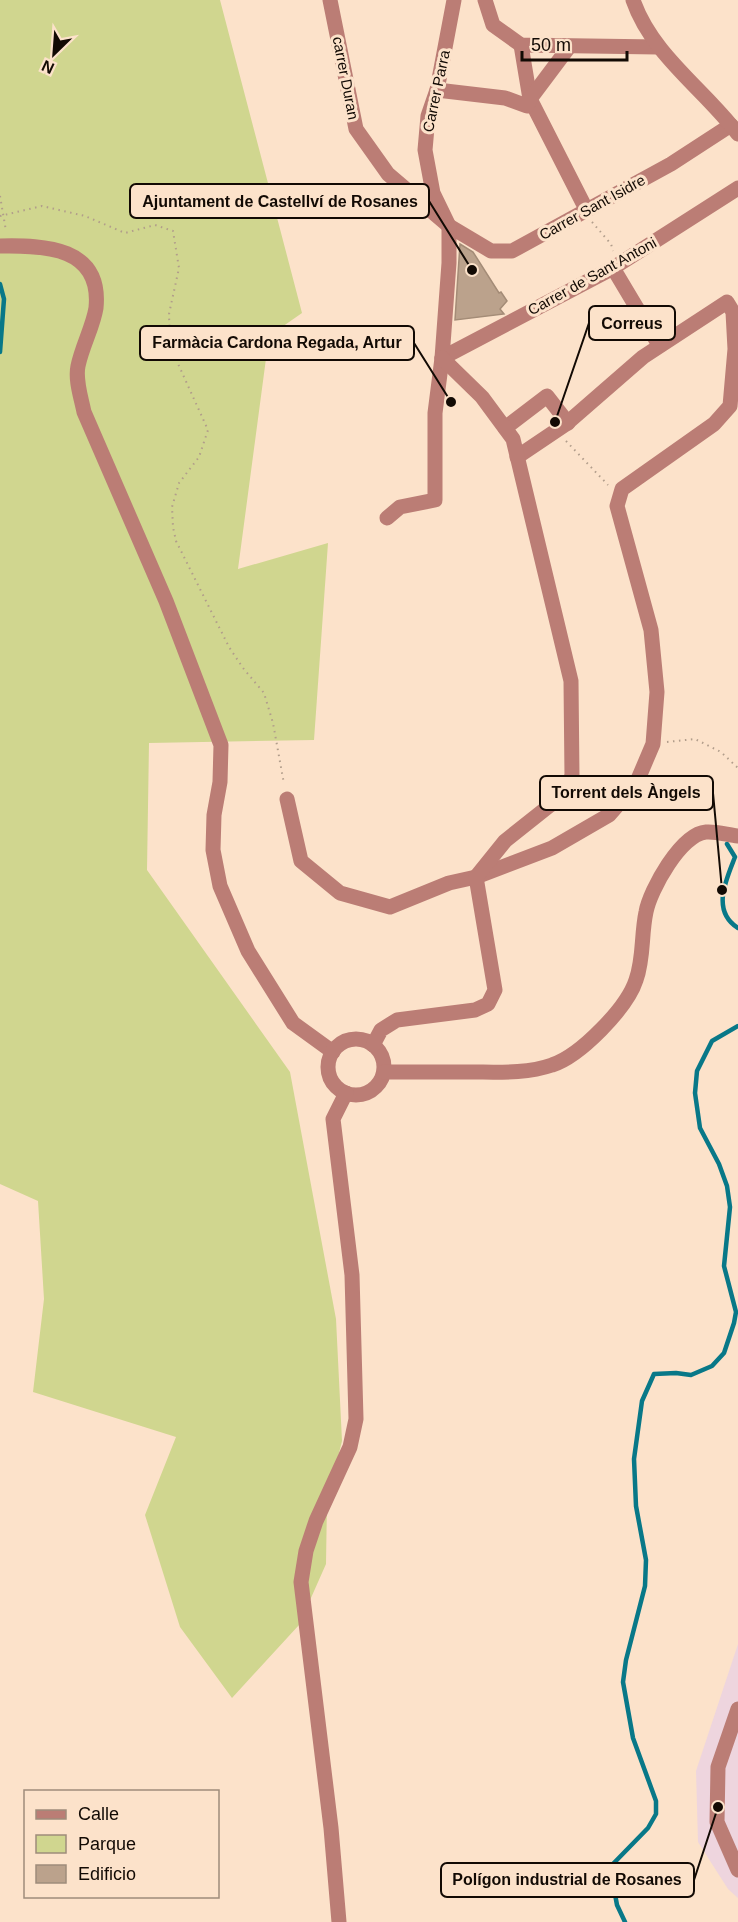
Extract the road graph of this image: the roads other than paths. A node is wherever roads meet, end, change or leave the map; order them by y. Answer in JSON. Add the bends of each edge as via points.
{"nodes":[{"id":1,"x":330,"y":0,"type":"edge"},
{"id":2,"x":454,"y":0,"type":"edge"},
{"id":3,"x":485,"y":0,"type":"edge"},
{"id":4,"x":633,"y":0,"type":"edge"},
{"id":5,"x":521,"y":45,"type":"junction"},
{"id":6,"x":569,"y":47,"type":"junction"},
{"id":7,"x":658,"y":47,"type":"junction"},
{"id":8,"x":437,"y":90,"type":"junction"},
{"id":9,"x":530,"y":99,"type":"junction"},
{"id":10,"x":735,"y":130,"type":"edge"},
{"id":11,"x":738,"y":188,"type":"edge"},
{"id":12,"x":586,"y":209,"type":"junction"},
{"id":13,"x":449,"y":226,"type":"junction"},
{"id":14,"x":4,"y":246,"type":"edge"},
{"id":15,"x":612,"y":268,"type":"junction"},
{"id":16,"x":733,"y":309,"type":"edge"},
{"id":17,"x":659,"y":345,"type":"junction"},
{"id":18,"x":442,"y":358,"type":"junction"},
{"id":19,"x":562,"y":427,"type":"junction"},
{"id":20,"x":505,"y":428,"type":"junction"},
{"id":21,"x":517,"y":456,"type":"junction"},
{"id":22,"x":387,"y":518,"type":"dead end"},
{"id":23,"x":287,"y":799,"type":"road end"},
{"id":24,"x":738,"y":836,"type":"edge"},
{"id":25,"x":476,"y":877,"type":"junction"},
{"id":26,"x":373,"y":1045,"type":"junction"},
{"id":27,"x":333,"y":1052,"type":"junction"},
{"id":28,"x":384,"y":1072,"type":"junction"},
{"id":29,"x":346,"y":1093,"type":"junction"},
{"id":30,"x":738,"y":1709,"type":"edge"},
{"id":31,"x":738,"y":1870,"type":"edge"},
{"id":32,"x":339,"y":1922,"type":"edge"}],
"edges":[{"from":1,"to":13,"type":"street","name":"carrer Duran","via":[[356,129],[388,174]]},
{"from":2,"to":8,"type":"street","name":"Carrer Parra"},
{"from":3,"to":5,"type":"street","via":[[493,25]]},
{"from":4,"to":7,"type":"street"},
{"from":5,"to":6,"type":"street"},
{"from":5,"to":9,"type":"street"},
{"from":6,"to":7,"type":"street"},
{"from":6,"to":9,"type":"street"},
{"from":7,"to":10,"type":"street"},
{"from":8,"to":9,"type":"street","via":[[505,98],[527,106]]},
{"from":8,"to":13,"type":"street","name":"Carrer Parra","via":[[428,116],[425,150],[433,193]]},
{"from":9,"to":12,"type":"street"},
{"from":10,"to":12,"type":"street","name":"Carrer Sant Isidre"},
{"from":11,"to":15,"type":"street","name":"Carrer de Sant Antoni"},
{"from":12,"to":13,"type":"street","name":"Carrer Sant Isidre","via":[[512,251],[491,251]]},
{"from":13,"to":18,"type":"street","name":"Carrer Parra"},
{"from":14,"to":27,"type":"street","via":[[69,253],[92,273],[96,310],[77,367],[78,387],[84,412],[166,601],[221,745],[213,850],[220,886],[248,951],[293,1023]]},
{"from":15,"to":17,"type":"street"},
{"from":15,"to":18,"type":"street","name":"Carrer de Sant Antoni"},
{"from":16,"to":17,"type":"street"},
{"from":16,"to":25,"type":"street","via":[[735,349],[730,406],[714,424],[622,489],[617,506],[651,630],[657,692],[654,744],[636,784],[609,815],[552,848]]},
{"from":17,"to":19,"type":"street"},
{"from":18,"to":20,"type":"street","via":[[482,397]]},
{"from":18,"to":22,"type":"street","name":"Carrer Parra","via":[[435,413],[435,500],[400,507]]},
{"from":19,"to":20,"type":"street","via":[[547,396]]},
{"from":19,"to":21,"type":"street"},
{"from":20,"to":21,"type":"street"},
{"from":21,"to":25,"type":"street","via":[[571,681],[572,777],[549,806],[505,841]]},
{"from":23,"to":25,"type":"street","via":[[301,861],[340,893],[390,907],[449,883]]},
{"from":24,"to":28,"type":"street","via":[[705,832],[684,844],[672,858],[646,911],[635,983],[627,1000],[584,1047],[553,1065],[513,1072]]},
{"from":25,"to":26,"type":"street","via":[[495,990],[488,1004],[475,1010],[397,1020],[381,1030]]},
{"from":26,"to":27,"type":"street","via":[[351,1040]]},
{"from":26,"to":28,"type":"street","via":[[382,1057]]},
{"from":27,"to":29,"type":"street","via":[[328,1063],[330,1076]]},
{"from":28,"to":29,"type":"street","via":[[370,1092]]},
{"from":29,"to":32,"type":"street","via":[[333,1119],[352,1275],[356,1419],[350,1447],[316,1521],[301,1582]]},
{"from":30,"to":31,"type":"street","via":[[718,1767],[717,1822]]}]}
